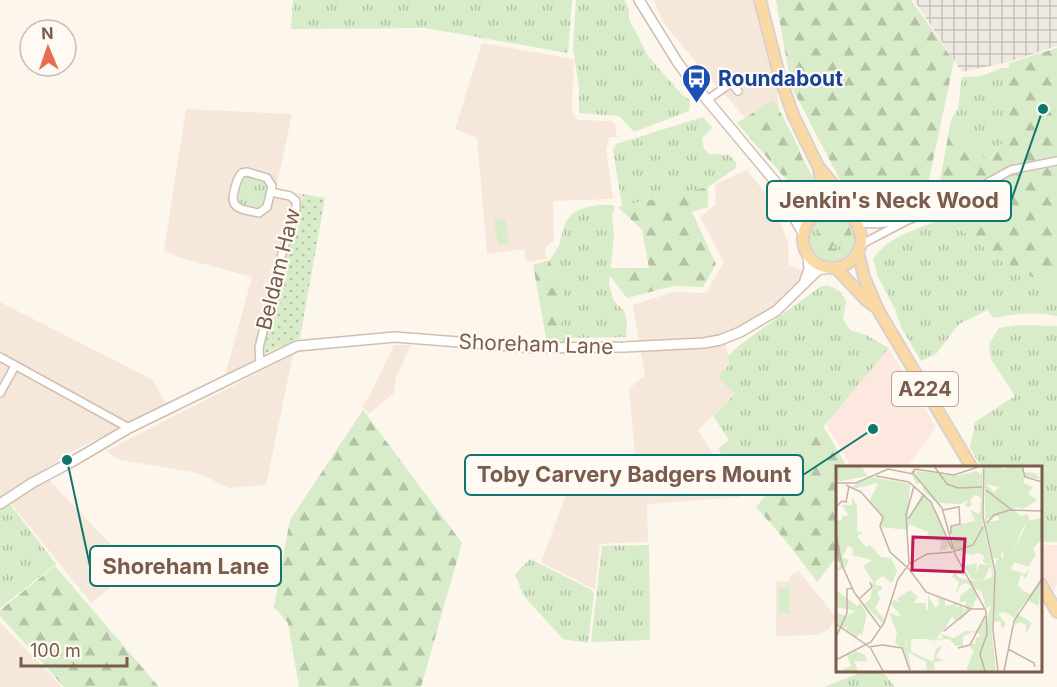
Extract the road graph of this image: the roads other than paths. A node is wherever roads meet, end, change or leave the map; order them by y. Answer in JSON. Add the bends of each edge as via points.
{"nodes":[{"id":1,"x":639,"y":0,"type":"edge"},
{"id":2,"x":760,"y":0,"type":"edge"},
{"id":3,"x":725,"y":74,"type":"dead end"},
{"id":4,"x":732,"y":83,"type":"junction"},
{"id":5,"x":738,"y":91,"type":"dead end"},
{"id":6,"x":707,"y":100,"type":"junction"},
{"id":7,"x":1057,"y":161,"type":"edge"},
{"id":8,"x":818,"y":166,"type":"junction"},
{"id":9,"x":271,"y":192,"type":"junction"},
{"id":10,"x":788,"y":197,"type":"junction"},
{"id":11,"x":818,"y":213,"type":"junction"},
{"id":12,"x":846,"y":213,"type":"junction"},
{"id":13,"x":908,"y":220,"type":"junction"},
{"id":14,"x":858,"y":223,"type":"junction"},
{"id":15,"x":803,"y":233,"type":"junction"},
{"id":16,"x":859,"y":248,"type":"junction"},
{"id":17,"x":808,"y":255,"type":"junction"},
{"id":18,"x":831,"y":268,"type":"junction"},
{"id":19,"x":805,"y":283,"type":"junction"},
{"id":20,"x":878,"y":310,"type":"junction"},
{"id":21,"x":0,"y":357,"type":"edge"},
{"id":22,"x":260,"y":364,"type":"junction"},
{"id":23,"x":15,"y":366,"type":"junction"},
{"id":24,"x":0,"y":393,"type":"edge"},
{"id":25,"x":129,"y":428,"type":"junction"},
{"id":26,"x":971,"y":466,"type":"edge"},
{"id":27,"x":0,"y":504,"type":"edge"},
{"id":28,"x":1042,"y":585,"type":"edge"},
{"id":29,"x":1057,"y":612,"type":"edge"}],
"edges":[{"from":1,"to":6,"type":"street","via":[[678,63]]},
{"from":2,"to":8,"type":"main road","via":[[787,98]]},
{"from":3,"to":4,"type":"street"},
{"from":4,"to":5,"type":"street"},
{"from":4,"to":6,"type":"street"},
{"from":6,"to":10,"type":"street"},
{"from":7,"to":13,"type":"street","via":[[1011,170],[942,208]]},
{"from":8,"to":11,"type":"main road","via":[[824,193]]},
{"from":8,"to":12,"type":"main road","via":[[839,192]]},
{"from":9,"to":9,"type":"street","name":"Beldam Haw","via":[[267,178],[242,173],[233,204],[260,213],[267,207]]},
{"from":9,"to":22,"type":"street","name":"Beldam Haw","via":[[297,201],[259,348]]},
{"from":10,"to":11,"type":"street"},
{"from":10,"to":15,"type":"street"},
{"from":11,"to":12,"type":"main road"},
{"from":11,"to":15,"type":"main road"},
{"from":12,"to":14,"type":"main road"},
{"from":13,"to":14,"type":"street"},
{"from":13,"to":16,"type":"street"},
{"from":14,"to":16,"type":"main road"},
{"from":15,"to":17,"type":"main road"},
{"from":16,"to":18,"type":"main road","via":[[850,262]]},
{"from":16,"to":20,"type":"main road","number":"A224","via":[[864,277]]},
{"from":17,"to":18,"type":"main road","via":[[814,262]]},
{"from":17,"to":19,"type":"street"},
{"from":18,"to":19,"type":"street","name":"Shoreham Lane","via":[[818,270]]},
{"from":18,"to":20,"type":"main road","number":"A224"},
{"from":19,"to":22,"type":"street","name":"Shoreham Lane","via":[[776,311],[714,342],[537,348],[395,337],[297,346]]},
{"from":20,"to":26,"type":"main road","number":"A224"},
{"from":21,"to":23,"type":"street"},
{"from":22,"to":25,"type":"street","name":"Shoreham Lane"},
{"from":23,"to":24,"type":"street"},
{"from":23,"to":25,"type":"street"},
{"from":25,"to":27,"type":"street","name":"Shoreham Lane"},
{"from":28,"to":29,"type":"main road"}]}
